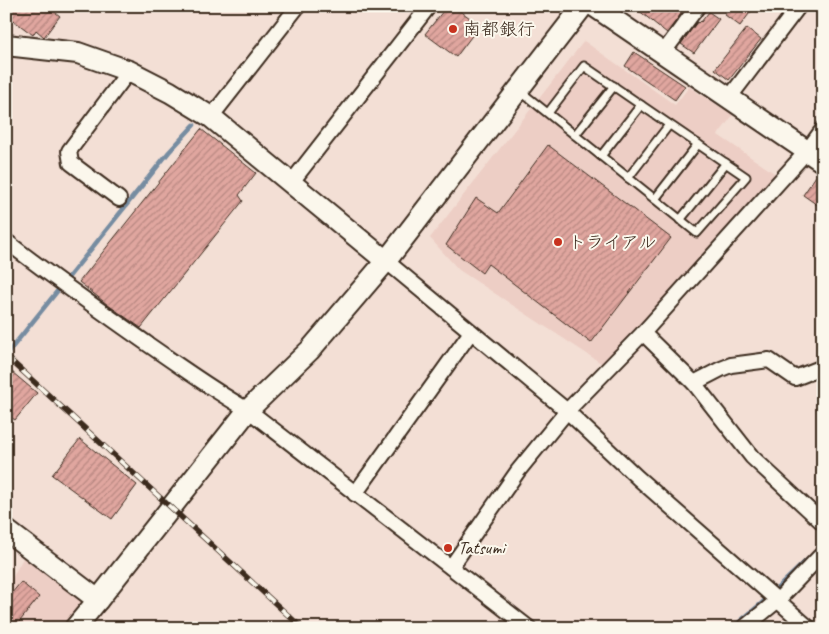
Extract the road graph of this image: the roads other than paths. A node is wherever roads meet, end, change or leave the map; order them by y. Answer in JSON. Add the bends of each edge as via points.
{"nodes":[{"id":1,"x":298,"y":6,"type":"edge"},
{"id":2,"x":429,"y":6,"type":"edge"},
{"id":3,"x":583,"y":6,"type":"edge"},
{"id":4,"x":594,"y":6,"type":"edge"},
{"id":5,"x":698,"y":6,"type":"edge"},
{"id":6,"x":799,"y":6,"type":"edge"},
{"id":7,"x":6,"y":44,"type":"edge"},
{"id":8,"x":663,"y":53,"type":"junction"},
{"id":9,"x":129,"y":71,"type":"junction"},
{"id":10,"x":614,"y":86,"type":"junction"},
{"id":11,"x":519,"y":90,"type":"junction"},
{"id":12,"x":729,"y":98,"type":"junction"},
{"id":13,"x":641,"y":105,"type":"junction"},
{"id":14,"x":548,"y":113,"type":"junction"},
{"id":15,"x":211,"y":117,"type":"junction"},
{"id":16,"x":669,"y":125,"type":"junction"},
{"id":17,"x":823,"y":129,"type":"edge"},
{"id":18,"x":575,"y":135,"type":"junction"},
{"id":19,"x":698,"y":144,"type":"junction"},
{"id":20,"x":600,"y":156,"type":"junction"},
{"id":21,"x":815,"y":156,"type":"edge"},
{"id":22,"x":726,"y":163,"type":"junction"},
{"id":23,"x":628,"y":178,"type":"junction"},
{"id":24,"x":292,"y":183,"type":"junction"},
{"id":25,"x":119,"y":199,"type":"dead end"},
{"id":26,"x":655,"y":199,"type":"junction"},
{"id":27,"x":680,"y":220,"type":"junction"},
{"id":28,"x":6,"y":241,"type":"edge"},
{"id":29,"x":386,"y":261,"type":"junction"},
{"id":30,"x":471,"y":332,"type":"junction"},
{"id":31,"x":643,"y":333,"type":"junction"},
{"id":32,"x":823,"y":367,"type":"edge"},
{"id":33,"x":694,"y":383,"type":"junction"},
{"id":34,"x":248,"y":410,"type":"junction"},
{"id":35,"x":566,"y":411,"type":"junction"},
{"id":36,"x":355,"y":494,"type":"junction"},
{"id":37,"x":823,"y":523,"type":"edge"},
{"id":38,"x":7,"y":532,"type":"edge"},
{"id":39,"x":823,"y":553,"type":"edge"},
{"id":40,"x":451,"y":567,"type":"junction"},
{"id":41,"x":98,"y":600,"type":"junction"},
{"id":42,"x":778,"y":600,"type":"junction"},
{"id":43,"x":74,"y":628,"type":"edge"},
{"id":44,"x":529,"y":628,"type":"edge"},
{"id":45,"x":744,"y":628,"type":"edge"},
{"id":46,"x":809,"y":628,"type":"edge"}],
"edges":[{"from":1,"to":15,"type":"street"},
{"from":2,"to":24,"type":"street"},
{"from":3,"to":11,"type":"street"},
{"from":4,"to":8,"type":"street"},
{"from":5,"to":8,"type":"street"},
{"from":6,"to":12,"type":"street"},
{"from":7,"to":9,"type":"street","via":[[78,54]]},
{"from":8,"to":12,"type":"street"},
{"from":9,"to":15,"type":"street"},
{"from":9,"to":25,"type":"street","via":[[69,151],[71,163]]},
{"from":10,"to":13,"type":"lane"},
{"from":10,"to":14,"type":"lane","via":[[584,66]]},
{"from":10,"to":18,"type":"lane"},
{"from":11,"to":14,"type":"lane"},
{"from":11,"to":29,"type":"street"},
{"from":12,"to":21,"type":"street"},
{"from":13,"to":16,"type":"lane"},
{"from":13,"to":20,"type":"lane"},
{"from":14,"to":18,"type":"lane"},
{"from":15,"to":24,"type":"street"},
{"from":16,"to":19,"type":"lane"},
{"from":16,"to":23,"type":"lane"},
{"from":17,"to":21,"type":"street"},
{"from":18,"to":20,"type":"lane"},
{"from":19,"to":22,"type":"lane"},
{"from":19,"to":26,"type":"lane"},
{"from":20,"to":23,"type":"lane"},
{"from":21,"to":31,"type":"street"},
{"from":22,"to":27,"type":"lane"},
{"from":22,"to":27,"type":"lane","via":[[746,177],[697,233]]},
{"from":23,"to":26,"type":"lane"},
{"from":24,"to":29,"type":"street"},
{"from":26,"to":27,"type":"lane"},
{"from":28,"to":34,"type":"street","via":[[67,288]]},
{"from":29,"to":30,"type":"street"},
{"from":29,"to":34,"type":"street","via":[[310,350]]},
{"from":30,"to":35,"type":"street"},
{"from":30,"to":36,"type":"street"},
{"from":31,"to":33,"type":"street"},
{"from":31,"to":35,"type":"street"},
{"from":32,"to":33,"type":"street","via":[[795,378],[769,360],[731,365]]},
{"from":33,"to":37,"type":"street","via":[[752,457]]},
{"from":34,"to":36,"type":"street"},
{"from":34,"to":41,"type":"street"},
{"from":35,"to":40,"type":"street","via":[[518,471]]},
{"from":35,"to":42,"type":"street"},
{"from":36,"to":40,"type":"street"},
{"from":38,"to":41,"type":"street"},
{"from":39,"to":42,"type":"street"},
{"from":40,"to":44,"type":"street"},
{"from":41,"to":43,"type":"street"},
{"from":42,"to":45,"type":"street"},
{"from":42,"to":46,"type":"street"}]}
